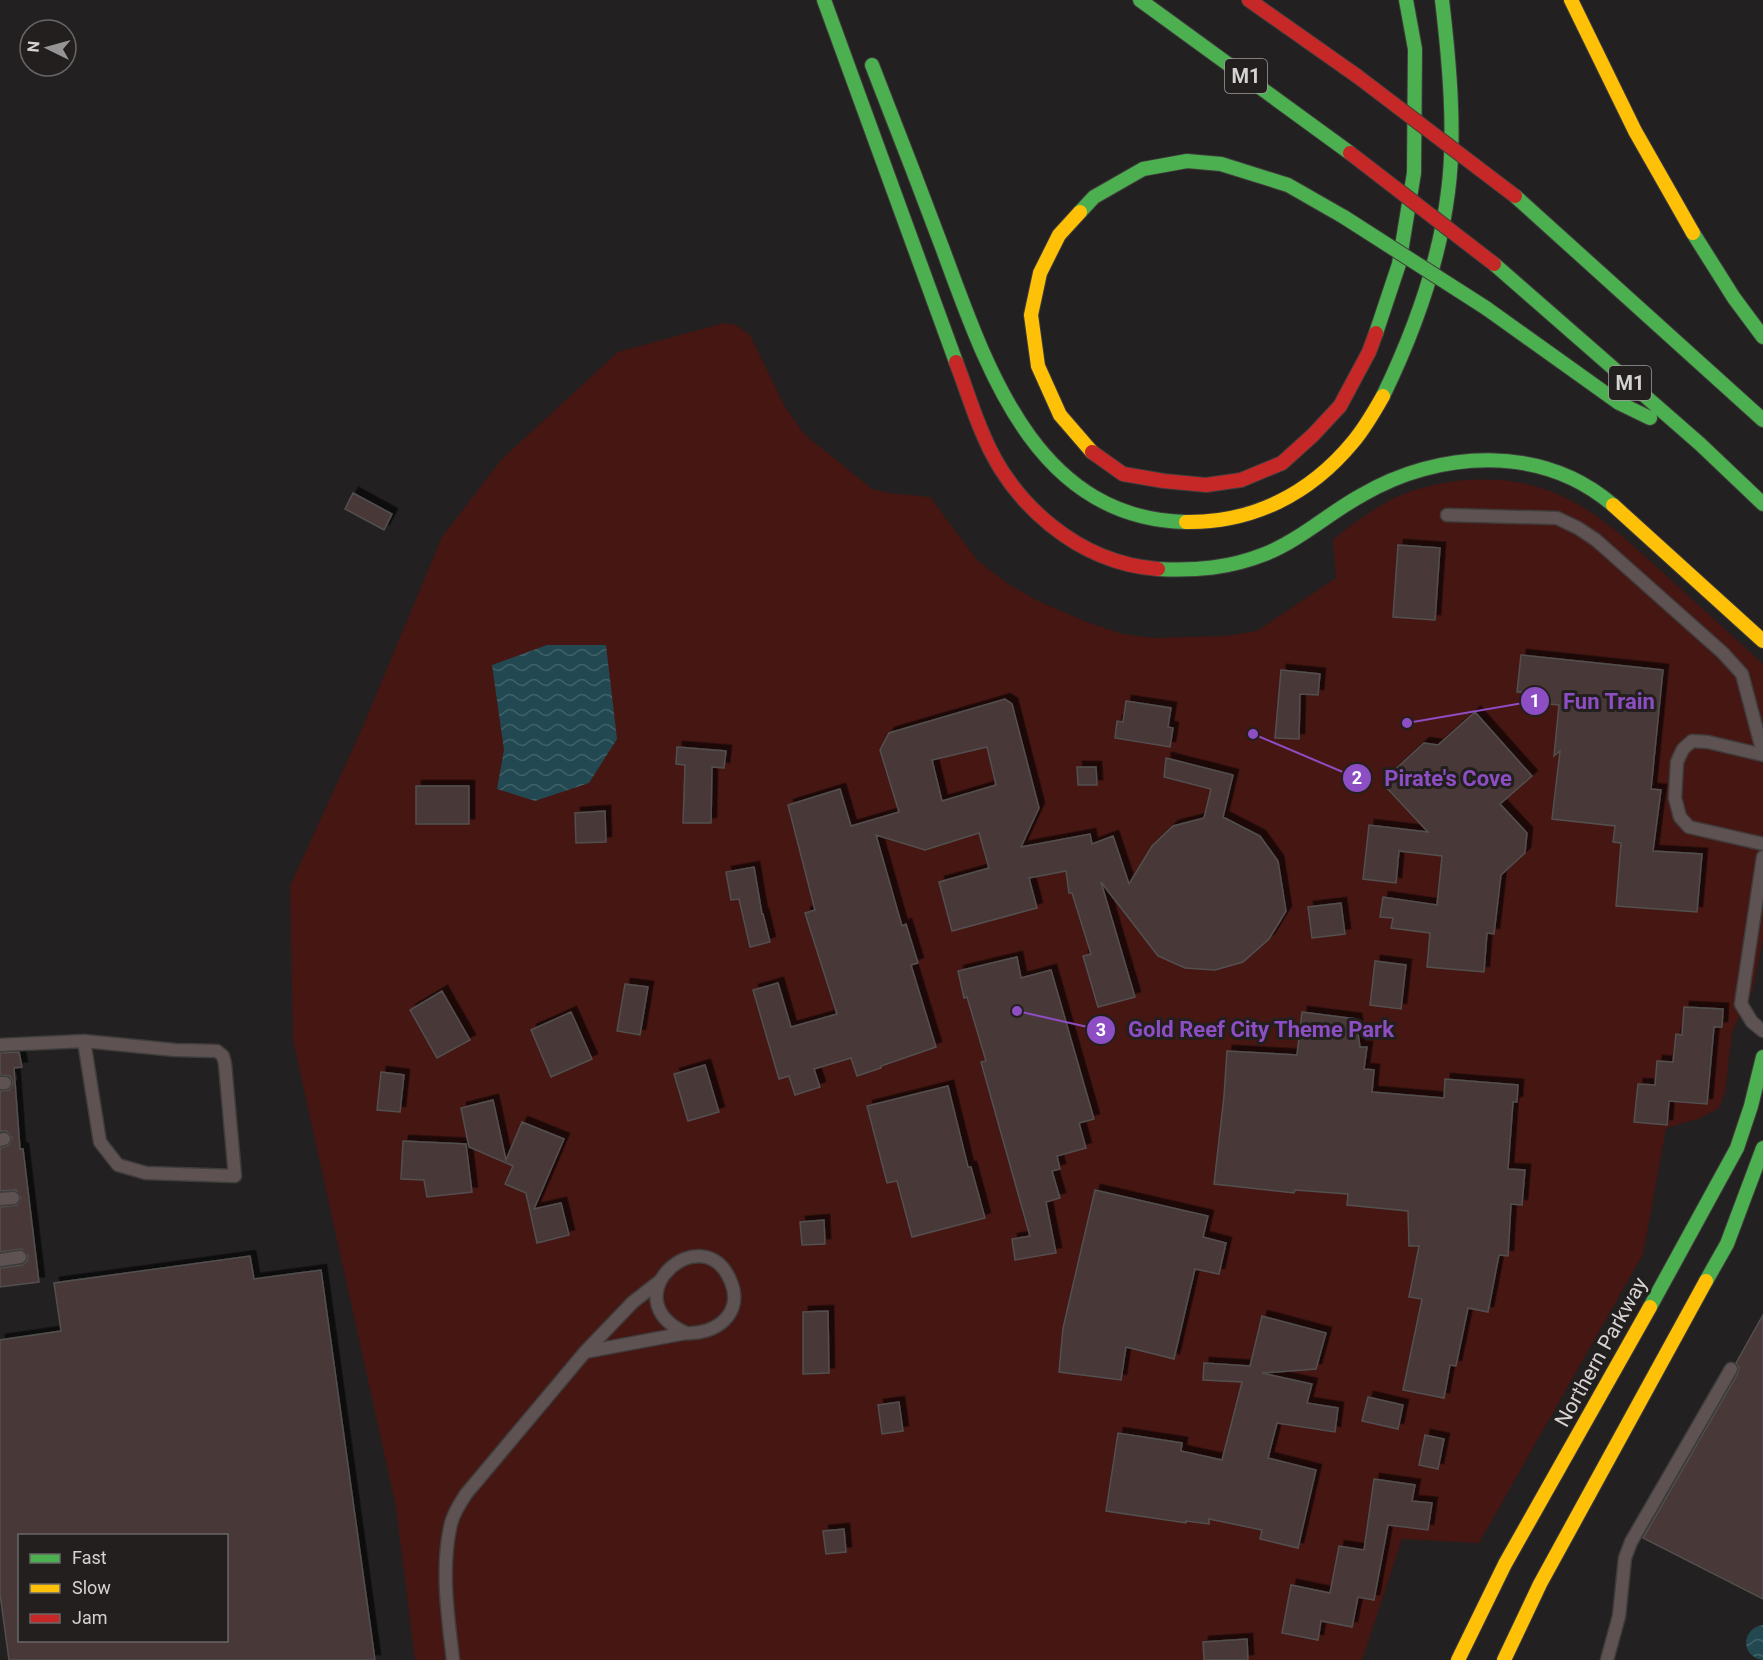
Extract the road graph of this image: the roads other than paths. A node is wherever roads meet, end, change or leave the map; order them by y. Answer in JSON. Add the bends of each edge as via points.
{"nodes":[{"id":1,"x":824,"y":0,"type":"edge"},
{"id":2,"x":1140,"y":0,"type":"edge"},
{"id":3,"x":1249,"y":0,"type":"edge"},
{"id":4,"x":1406,"y":0,"type":"edge"},
{"id":5,"x":1442,"y":0,"type":"edge"},
{"id":6,"x":1571,"y":0,"type":"edge"},
{"id":7,"x":867,"y":50,"type":"dead end"},
{"id":8,"x":1763,"y":337,"type":"edge"},
{"id":9,"x":1763,"y":420,"type":"edge"},
{"id":10,"x":1700,"y":444,"type":"junction"},
{"id":11,"x":1763,"y":504,"type":"edge"},
{"id":12,"x":1447,"y":515,"type":"dead end"},
{"id":13,"x":1763,"y":641,"type":"edge"},
{"id":14,"x":1763,"y":754,"type":"edge"},
{"id":15,"x":1763,"y":844,"type":"edge"},
{"id":16,"x":1763,"y":857,"type":"edge"},
{"id":17,"x":1763,"y":1031,"type":"edge"},
{"id":18,"x":84,"y":1041,"type":"junction"},
{"id":19,"x":0,"y":1045,"type":"edge"},
{"id":20,"x":1763,"y":1057,"type":"edge"},
{"id":21,"x":1760,"y":1079,"type":"edge"},
{"id":22,"x":1763,"y":1148,"type":"edge"},
{"id":23,"x":20,"y":1257,"type":"dead end"},
{"id":24,"x":0,"y":1260,"type":"edge"},
{"id":25,"x":660,"y":1281,"type":"junction"},
{"id":26,"x":686,"y":1333,"type":"junction"},
{"id":27,"x":585,"y":1352,"type":"junction"},
{"id":28,"x":1731,"y":1369,"type":"dead end"},
{"id":29,"x":1611,"y":1646,"type":"junction"},
{"id":30,"x":453,"y":1660,"type":"edge"},
{"id":31,"x":1458,"y":1660,"type":"edge"},
{"id":32,"x":1504,"y":1660,"type":"edge"},
{"id":33,"x":1606,"y":1660,"type":"edge"},
{"id":34,"x":1614,"y":1660,"type":"edge"}],
"edges":[{"from":1,"to":13,"type":"main road","via":[[982,433],[1000,469],[1047,524],[1085,549],[1126,564],[1192,570],[1234,564],[1266,554],[1386,481],[1431,465],[1476,459],[1523,462],[1566,476],[1599,494]]},
{"from":2,"to":10,"type":"main road","number":"M1","bridge":true,"via":[[1494,264]]},
{"from":3,"to":9,"type":"main road","bridge":true,"via":[[1515,196]]},
{"from":4,"to":10,"type":"main road","bridge":true,"via":[[1415,49],[1414,173],[1396,274],[1369,352],[1340,406],[1282,463],[1241,480],[1206,484],[1123,474],[1090,451],[1060,415],[1038,366],[1032,315],[1040,273],[1059,235],[1094,197],[1143,169],[1187,161],[1221,164],[1288,185],[1344,217],[1486,308],[1619,403]]},
{"from":5,"to":7,"type":"main road","via":[[1451,101],[1448,191],[1418,320],[1397,370],[1360,435],[1330,467],[1264,511],[1205,523],[1146,517],[1115,508],[1069,480],[1034,446],[1010,411],[984,356]]},
{"from":6,"to":8,"type":"main road","via":[[1626,117],[1682,218]]},
{"from":10,"to":11,"type":"main road","number":"M1"},
{"from":12,"to":14,"type":"lane","via":[[1557,518],[1596,540],[1723,652],[1742,674]]},
{"from":14,"to":15,"type":"lane","via":[[1692,741],[1677,762],[1675,798],[1680,817],[1689,827]]},
{"from":16,"to":17,"type":"lane","via":[[1740,1004]]},
{"from":18,"to":18,"type":"lane","via":[[100,1142],[118,1165],[146,1173],[235,1176],[223,1056],[217,1051]]},
{"from":18,"to":19,"type":"lane"},
{"from":20,"to":21,"type":"main road","name":"Northern Parkway"},
{"from":21,"to":31,"type":"main road","name":"Northern Parkway","via":[[1728,1166],[1505,1564]]},
{"from":22,"to":32,"type":"main road","via":[[1727,1244],[1540,1584]]},
{"from":23,"to":24,"type":"lane"},
{"from":25,"to":26,"type":"lane","via":[[657,1295],[662,1312],[674,1327]]},
{"from":25,"to":26,"type":"lane","via":[[675,1263],[686,1258],[710,1259],[728,1275],[734,1300],[730,1313],[722,1323],[705,1332]]},
{"from":25,"to":27,"type":"lane","via":[[633,1302]]},
{"from":26,"to":27,"type":"lane"},
{"from":27,"to":30,"type":"lane","via":[[455,1511],[446,1557]]},
{"from":28,"to":29,"type":"lane","via":[[1631,1542]]},
{"from":29,"to":33,"type":"lane"},
{"from":29,"to":34,"type":"lane"}]}
